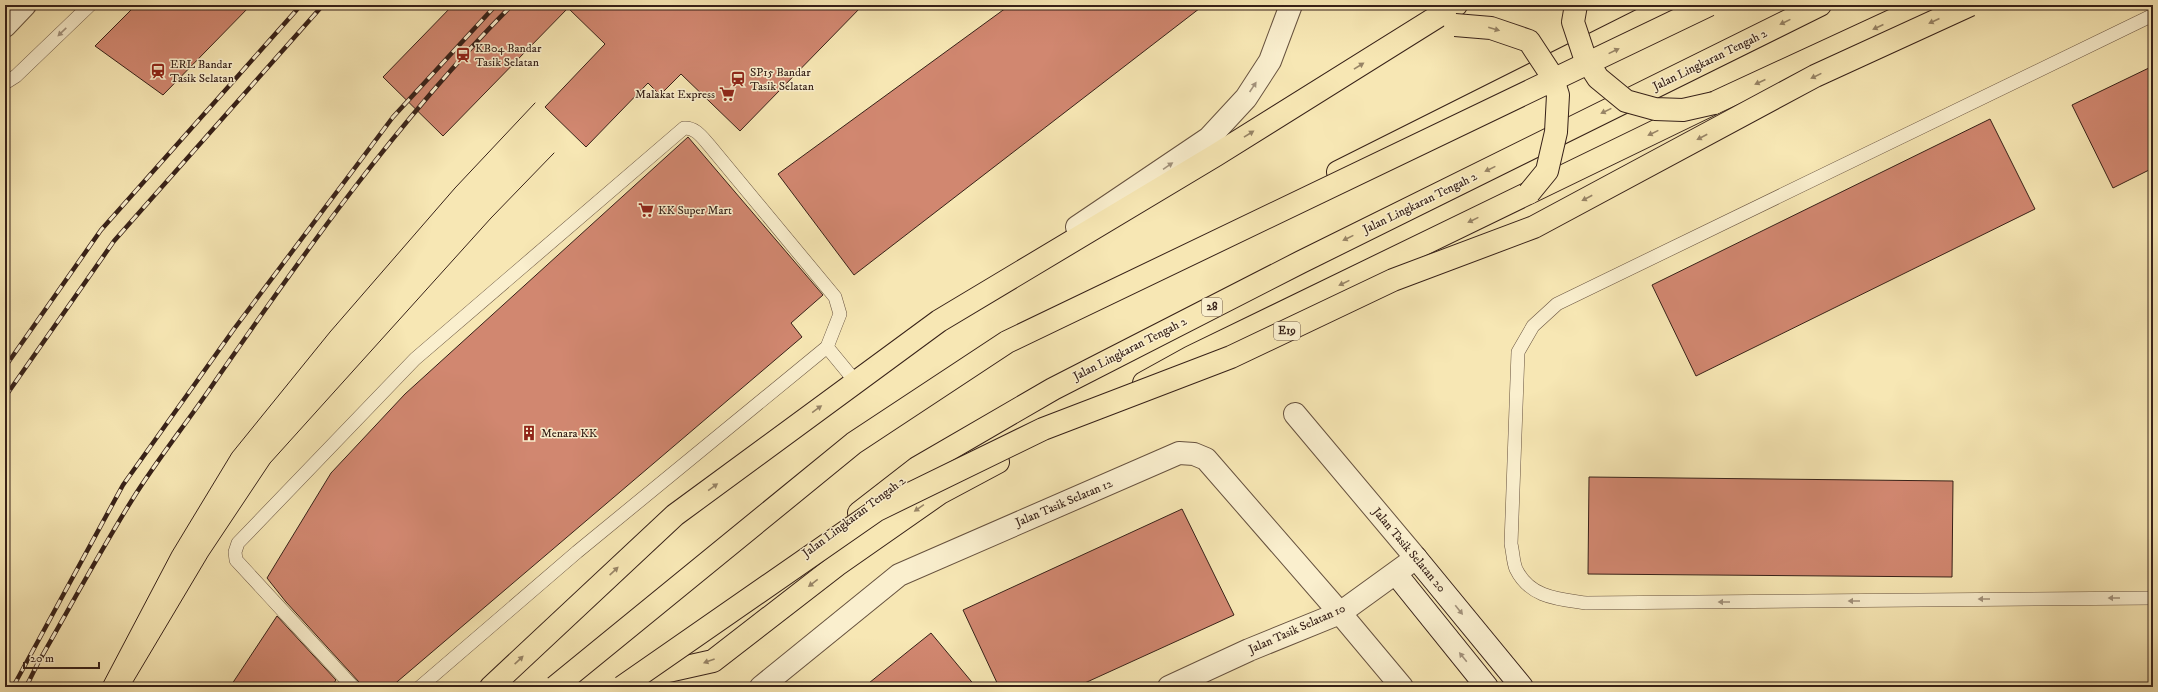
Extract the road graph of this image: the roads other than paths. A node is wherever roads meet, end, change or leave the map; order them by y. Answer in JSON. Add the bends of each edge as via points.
{"nodes":[{"id":1,"x":25,"y":5,"type":"edge"},
{"id":2,"x":90,"y":5,"type":"edge"},
{"id":3,"x":1291,"y":5,"type":"edge"},
{"id":4,"x":1576,"y":5,"type":"edge"},
{"id":5,"x":1671,"y":5,"type":"edge"},
{"id":6,"x":1710,"y":5,"type":"edge"},
{"id":7,"x":1820,"y":5,"type":"edge"},
{"id":8,"x":1926,"y":5,"type":"edge"},
{"id":9,"x":1970,"y":5,"type":"edge"},
{"id":10,"x":1455,"y":15,"type":"edge"},
{"id":11,"x":2153,"y":15,"type":"edge"},
{"id":12,"x":5,"y":26,"type":"edge"},
{"id":13,"x":5,"y":83,"type":"edge"},
{"id":14,"x":1714,"y":104,"type":"junction"},
{"id":15,"x":1529,"y":192,"type":"junction"},
{"id":16,"x":939,"y":321,"type":"junction"},
{"id":17,"x":828,"y":346,"type":"junction"},
{"id":18,"x":856,"y":382,"type":"junction"},
{"id":19,"x":1295,"y":414,"type":"dead end"},
{"id":20,"x":1416,"y":558,"type":"junction"},
{"id":21,"x":1396,"y":574,"type":"junction"},
{"id":22,"x":2153,"y":598,"type":"edge"},
{"id":23,"x":1340,"y":613,"type":"junction"},
{"id":24,"x":639,"y":682,"type":"edge"},
{"id":25,"x":353,"y":687,"type":"edge"},
{"id":26,"x":420,"y":687,"type":"edge"},
{"id":27,"x":491,"y":687,"type":"edge"},
{"id":28,"x":548,"y":687,"type":"edge"},
{"id":29,"x":554,"y":687,"type":"edge"},
{"id":30,"x":622,"y":687,"type":"edge"},
{"id":31,"x":761,"y":687,"type":"edge"},
{"id":32,"x":1169,"y":687,"type":"edge"},
{"id":33,"x":1402,"y":687,"type":"edge"},
{"id":34,"x":1487,"y":687,"type":"edge"},
{"id":35,"x":1522,"y":687,"type":"edge"}],
"edges":[{"from":1,"to":12,"type":"street"},
{"from":2,"to":13,"type":"lane","one_way":true,"via":[[16,76]]},
{"from":16,"to":3,"type":"street","one_way":true,"via":[[1209,138],[1246,98],[1270,61]]},
{"from":4,"to":14,"type":"highway","bridge":true,"via":[[1573,22],[1585,58],[1598,78],[1626,101],[1654,109],[1683,110]]},
{"from":5,"to":28,"type":"highway","via":[[1079,300],[952,372],[892,413],[812,475]]},
{"from":29,"to":6,"type":"highway","one_way":true,"bridge":true,"via":[[854,443],[1006,342]]},
{"from":7,"to":24,"type":"highway","name":"Jalan Lingkaran Tengah 2","number":"28","one_way":true,"via":[[1052,388],[917,468]]},
{"from":8,"to":14,"type":"highway","one_way":true},
{"from":9,"to":30,"type":"highway","number":"E19","one_way":true,"bridge":true,"via":[[1815,76],[1534,227],[1393,280],[1231,357],[1043,429],[877,510]]},
{"from":10,"to":15,"type":"highway","one_way":true,"bridge":true,"via":[[1529,42],[1552,76],[1558,95],[1556,132],[1547,171]]},
{"from":16,"to":10,"type":"highway","one_way":true,"via":[[1418,30]]},
{"from":22,"to":11,"type":"lane","one_way":true,"via":[[1586,603],[1546,597],[1530,587],[1516,569],[1511,544],[1518,352],[1533,326],[1557,304]]},
{"from":14,"to":15,"type":"highway","one_way":true,"bridge":true},
{"from":15,"to":24,"type":"highway","one_way":true,"via":[[1211,348],[940,493],[837,565],[713,661]]},
{"from":16,"to":18,"type":"highway"},
{"from":17,"to":18,"type":"lane"},
{"from":17,"to":25,"type":"lane","via":[[840,314],[835,297],[709,145],[697,132],[684,128],[415,359],[238,543],[236,560]]},
{"from":17,"to":26,"type":"lane","via":[[577,552]]},
{"from":27,"to":18,"type":"highway","one_way":true,"via":[[675,515]]},
{"from":19,"to":20,"type":"street","name":"Jalan Tasik Selatan 20"},
{"from":20,"to":21,"type":"street","name":"Jalan Tasik Selatan 10"},
{"from":20,"to":35,"type":"street","name":"Jalan Tasik Selatan 20","one_way":true},
{"from":21,"to":23,"type":"street","name":"Jalan Tasik Selatan 10"},
{"from":34,"to":21,"type":"street","one_way":true},
{"from":23,"to":31,"type":"street","name":"Jalan Tasik Selatan 12","via":[[1206,459],[1194,454],[1179,454],[899,575]]},
{"from":23,"to":32,"type":"street","name":"Jalan Tasik Selatan 10","via":[[1249,650]]},
{"from":23,"to":33,"type":"street","name":"Jalan Tasik Selatan 12"}]}
